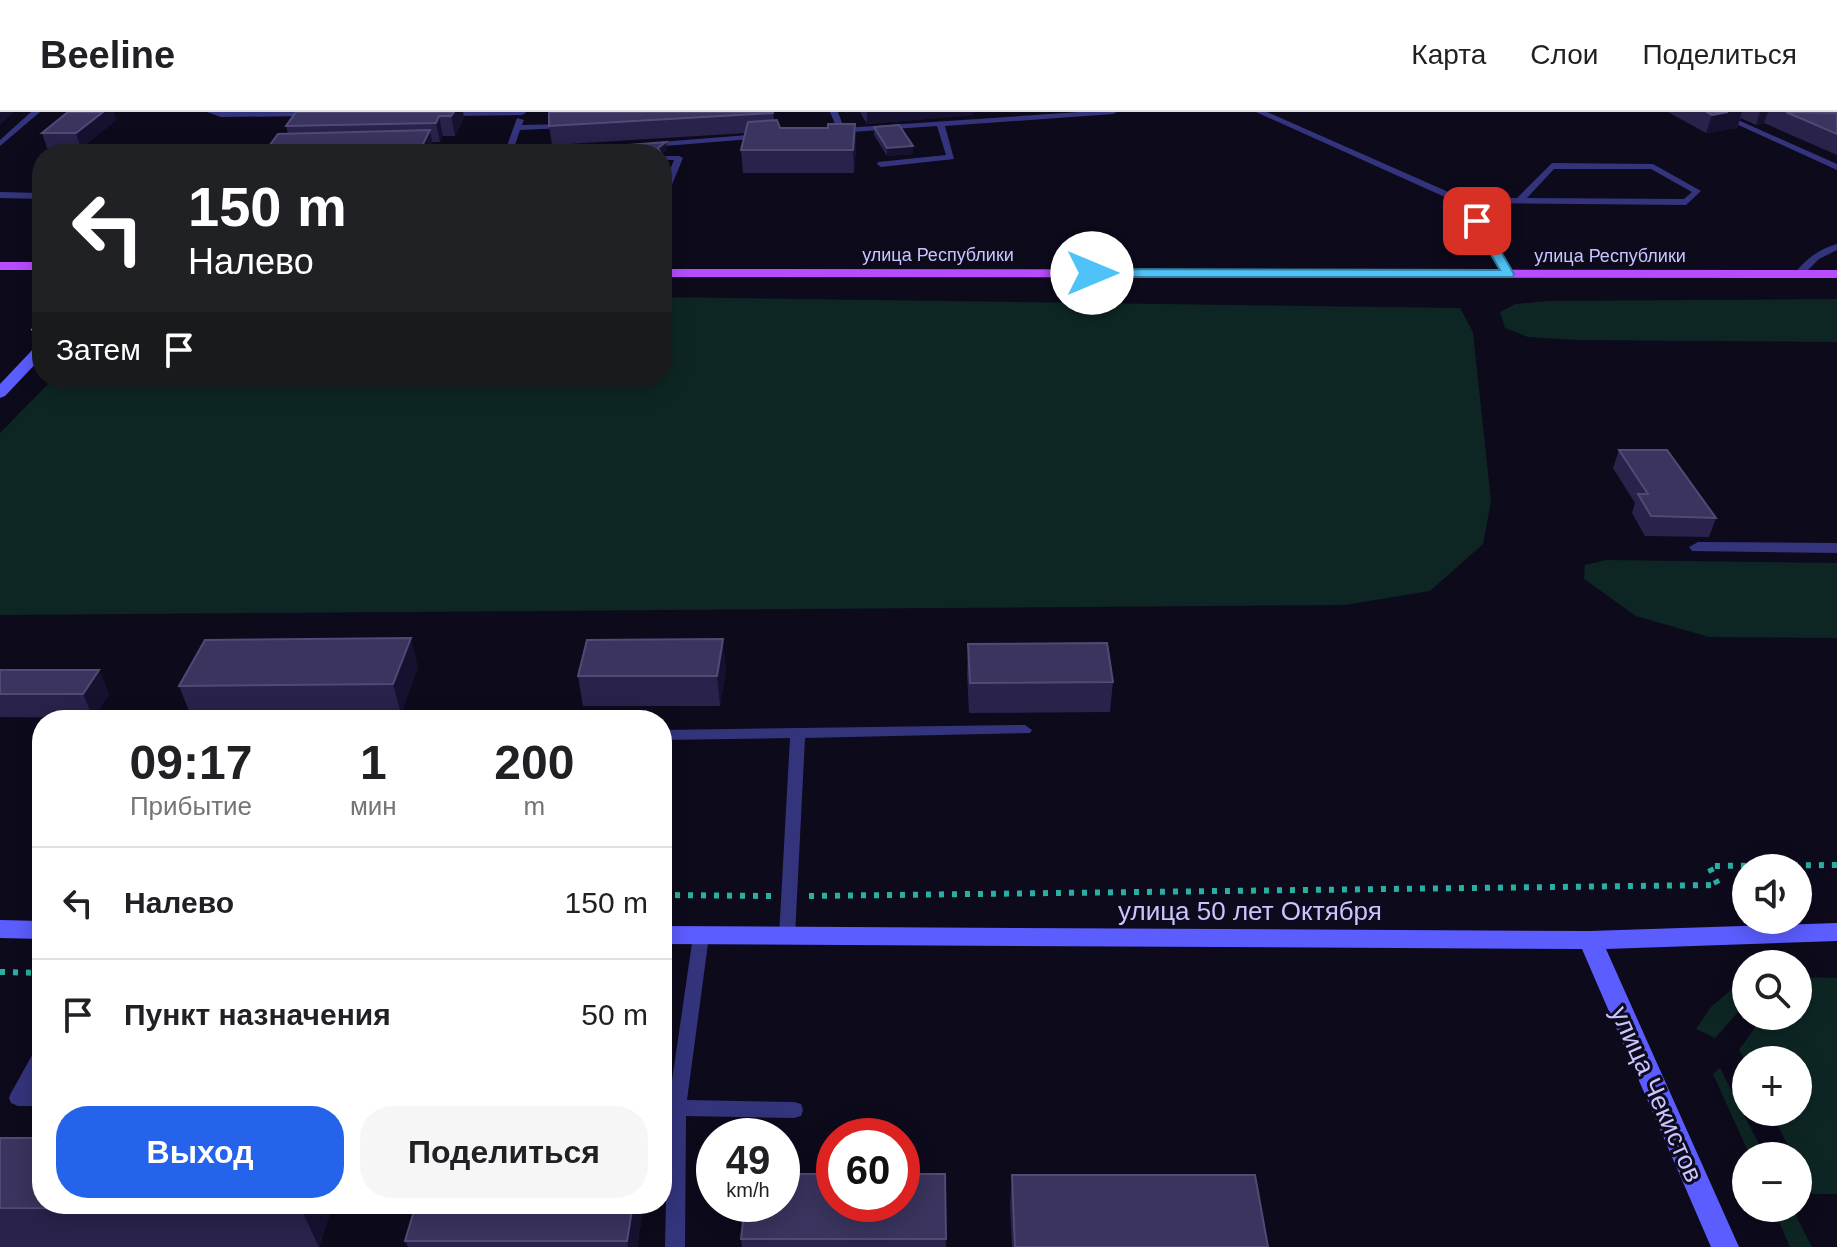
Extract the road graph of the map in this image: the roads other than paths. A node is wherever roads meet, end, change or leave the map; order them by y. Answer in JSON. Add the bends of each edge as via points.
{"nodes":[{"id":1,"x":36,"y":112,"type":"edge"},
{"id":2,"x":211,"y":112,"type":"edge"},
{"id":3,"x":522,"y":112,"type":"edge"},
{"id":4,"x":834,"y":112,"type":"edge"},
{"id":5,"x":1113,"y":112,"type":"edge"},
{"id":6,"x":1260,"y":112,"type":"edge"},
{"id":7,"x":1714,"y":112,"type":"edge"},
{"id":8,"x":479,"y":113,"type":"edge"},
{"id":9,"x":327,"y":114,"type":"edge"},
{"id":10,"x":434,"y":114,"type":"edge"},
{"id":11,"x":987,"y":116,"type":"edge"},
{"id":12,"x":940,"y":123,"type":"junction"},
{"id":13,"x":574,"y":126,"type":"edge"},
{"id":14,"x":517,"y":128,"type":"junction"},
{"id":15,"x":841,"y":130,"type":"junction"},
{"id":16,"x":825,"y":131,"type":"edge"},
{"id":17,"x":779,"y":135,"type":"edge"},
{"id":18,"x":0,"y":144,"type":"edge"},
{"id":19,"x":511,"y":144,"type":"edge"},
{"id":20,"x":663,"y":144,"type":"edge"},
{"id":21,"x":672,"y":158,"type":"edge"},
{"id":22,"x":881,"y":164,"type":"dead end"},
{"id":23,"x":1837,"y":167,"type":"edge"},
{"id":24,"x":672,"y":175,"type":"edge"},
{"id":25,"x":0,"y":195,"type":"edge"},
{"id":26,"x":32,"y":196,"type":"edge"},
{"id":27,"x":1468,"y":200,"type":"junction"},
{"id":28,"x":1520,"y":200,"type":"junction"},
{"id":29,"x":1837,"y":247,"type":"edge"},
{"id":30,"x":0,"y":266,"type":"edge"},
{"id":31,"x":32,"y":266,"type":"edge"},
{"id":32,"x":672,"y":273,"type":"edge"},
{"id":33,"x":1508,"y":274,"type":"junction"},
{"id":34,"x":1837,"y":274,"type":"edge"},
{"id":35,"x":1798,"y":275,"type":"junction"},
{"id":36,"x":32,"y":359,"type":"edge"},
{"id":37,"x":0,"y":393,"type":"edge"},
{"id":38,"x":1698,"y":547,"type":"dead end"},
{"id":39,"x":1837,"y":548,"type":"edge"},
{"id":40,"x":1025,"y":730,"type":"dead end"},
{"id":41,"x":798,"y":733,"type":"junction"},
{"id":42,"x":672,"y":735,"type":"edge"},
{"id":43,"x":0,"y":929,"type":"edge"},
{"id":44,"x":32,"y":930,"type":"edge"},
{"id":45,"x":1837,"y":932,"type":"edge"},
{"id":46,"x":672,"y":935,"type":"edge"},
{"id":47,"x":701,"y":936,"type":"junction"},
{"id":48,"x":787,"y":936,"type":"junction"},
{"id":49,"x":1590,"y":940,"type":"junction"},
{"id":50,"x":32,"y":1072,"type":"edge"},
{"id":51,"x":32,"y":1098,"type":"edge"},
{"id":52,"x":677,"y":1108,"type":"junction"},
{"id":53,"x":794,"y":1110,"type":"dead end"},
{"id":54,"x":675,"y":1247,"type":"edge"},
{"id":55,"x":1725,"y":1247,"type":"edge"}],
"edges":[{"from":1,"to":18,"type":"lane"},
{"from":2,"to":9,"type":"lane"},
{"from":3,"to":8,"type":"lane"},
{"from":3,"to":14,"type":"lane"},
{"from":4,"to":15,"type":"lane"},
{"from":5,"to":11,"type":"lane"},
{"from":6,"to":27,"type":"lane"},
{"from":7,"to":23,"type":"lane"},
{"from":8,"to":10,"type":"lane"},
{"from":11,"to":12,"type":"lane"},
{"from":12,"to":15,"type":"lane"},
{"from":12,"to":22,"type":"lane","via":[[951,157]]},
{"from":13,"to":14,"type":"lane"},
{"from":14,"to":19,"type":"lane"},
{"from":15,"to":16,"type":"lane"},
{"from":17,"to":20,"type":"lane"},
{"from":21,"to":24,"type":"lane","via":[[679,158]]},
{"from":25,"to":26,"type":"lane"},
{"from":27,"to":28,"type":"lane"},
{"from":27,"to":33,"type":"lane"},
{"from":28,"to":28,"type":"lane","via":[[1686,202],[1697,191],[1653,167],[1552,166]]},
{"from":29,"to":35,"type":"lane","via":[[1805,265]]},
{"from":30,"to":31,"type":"main road"},
{"from":32,"to":33,"type":"main road","name":"улица Республики"},
{"from":33,"to":35,"type":"main road","name":"улица Республики"},
{"from":34,"to":35,"type":"main road","name":"улица Республики"},
{"from":36,"to":37,"type":"main road"},
{"from":38,"to":39,"type":"street"},
{"from":40,"to":41,"type":"lane"},
{"from":41,"to":42,"type":"lane"},
{"from":41,"to":48,"type":"lane"},
{"from":43,"to":44,"type":"main road"},
{"from":45,"to":49,"type":"main road","name":"улица 50 лет Октября"},
{"from":46,"to":47,"type":"main road","name":"улица 50 лет Октября"},
{"from":47,"to":48,"type":"main road","name":"улица 50 лет Октября"},
{"from":47,"to":52,"type":"lane"},
{"from":48,"to":49,"type":"main road","name":"улица 50 лет Октября"},
{"from":49,"to":55,"type":"main road","name":"улица Чекистов"},
{"from":50,"to":51,"type":"lane","via":[[18,1098]]},
{"from":52,"to":53,"type":"lane"},
{"from":52,"to":54,"type":"lane"}]}
